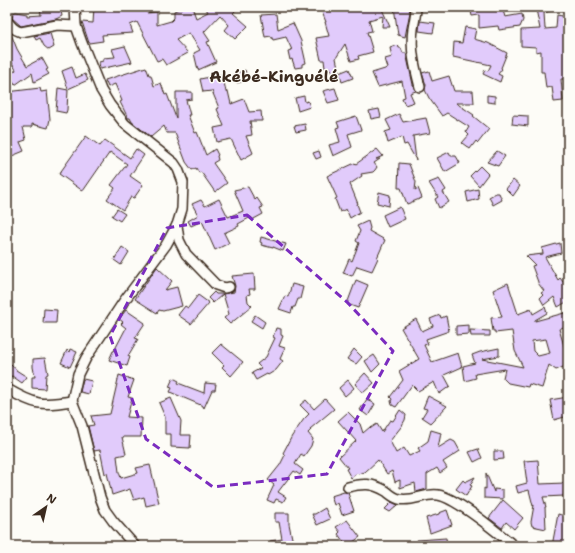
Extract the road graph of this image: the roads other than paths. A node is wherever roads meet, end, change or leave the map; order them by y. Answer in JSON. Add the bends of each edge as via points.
{"nodes":[{"id":1,"x":75,"y":7,"type":"edge"},
{"id":2,"x":416,"y":7,"type":"edge"},
{"id":3,"x":7,"y":21,"type":"edge"},
{"id":4,"x":76,"y":26,"type":"junction"},
{"id":5,"x":420,"y":86,"type":"dead end"},
{"id":6,"x":177,"y":226,"type":"junction"},
{"id":7,"x":229,"y":288,"type":"dead end"},
{"id":8,"x":7,"y":389,"type":"edge"},
{"id":9,"x":72,"y":400,"type":"junction"},
{"id":10,"x":348,"y":487,"type":"dead end"},
{"id":11,"x":135,"y":546,"type":"edge"},
{"id":12,"x":514,"y":546,"type":"edge"}],
"edges":[{"from":1,"to":4,"type":"street"},
{"from":2,"to":5,"type":"street","via":[[412,45]]},
{"from":3,"to":4,"type":"street","via":[[21,32],[57,25]]},
{"from":4,"to":6,"type":"street","via":[[101,90],[115,114],[178,169],[183,182],[184,196]]},
{"from":6,"to":7,"type":"street","via":[[179,240],[186,254],[216,285]]},
{"from":6,"to":9,"type":"street","via":[[86,358],[78,374]]},
{"from":8,"to":9,"type":"street","via":[[38,404],[49,405]]},
{"from":9,"to":11,"type":"street","via":[[82,426],[105,510]]},
{"from":10,"to":12,"type":"street","via":[[370,484],[397,499],[404,500],[435,495],[447,498]]}]}
